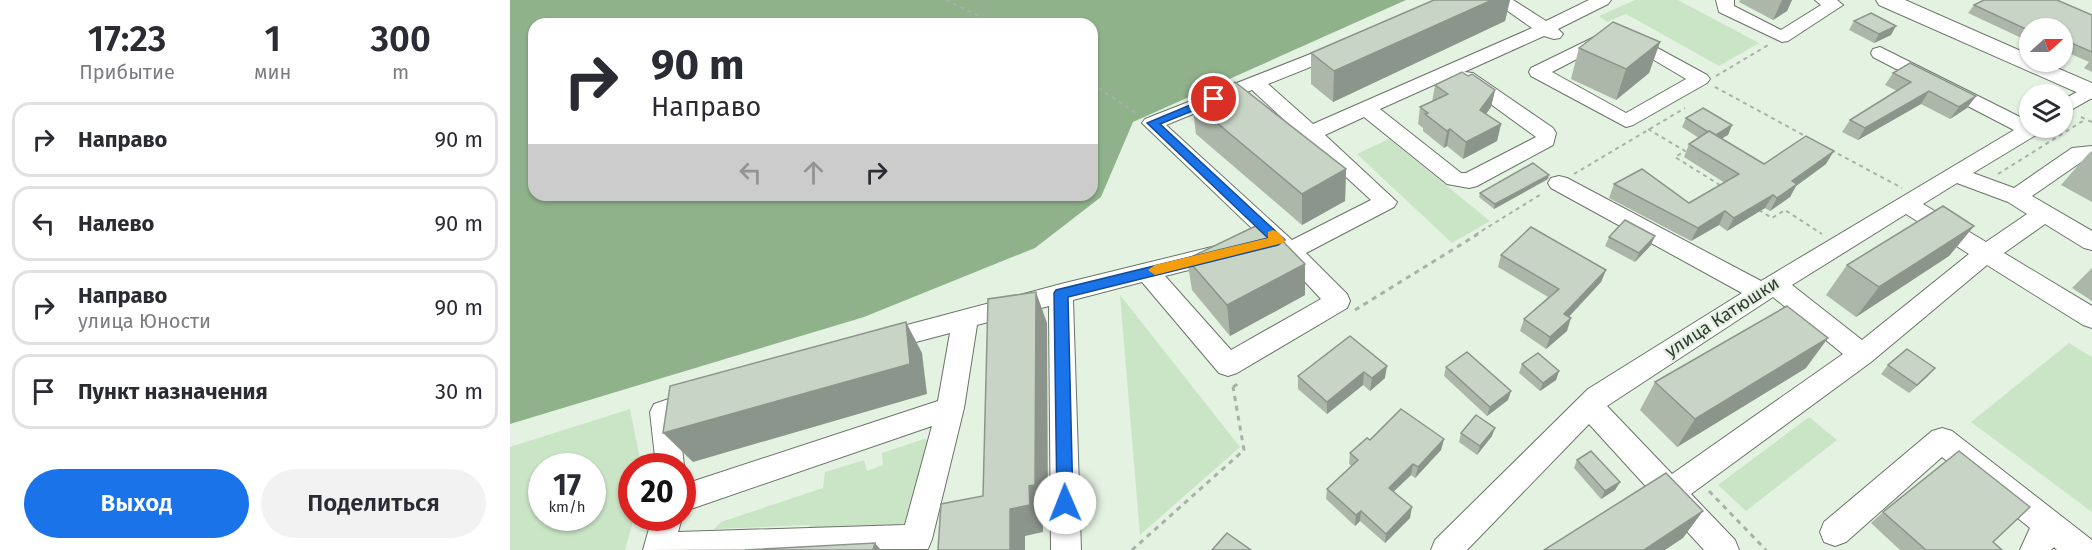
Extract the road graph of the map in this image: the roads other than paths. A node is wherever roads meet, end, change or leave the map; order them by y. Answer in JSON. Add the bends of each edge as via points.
{"nodes":[{"id":1,"x":1501,"y":0,"type":"edge"},
{"id":2,"x":1602,"y":0,"type":"edge"},
{"id":3,"x":1725,"y":0,"type":"edge"},
{"id":4,"x":1824,"y":0,"type":"edge"},
{"id":5,"x":1887,"y":0,"type":"edge"},
{"id":6,"x":1544,"y":28,"type":"junction"},
{"id":7,"x":1362,"y":40,"type":"edge"},
{"id":8,"x":1580,"y":50,"type":"junction"},
{"id":9,"x":1880,"y":53,"type":"dead end"},
{"id":10,"x":1454,"y":69,"type":"junction"},
{"id":11,"x":1254,"y":82,"type":"junction"},
{"id":12,"x":2091,"y":91,"type":"edge"},
{"id":13,"x":2073,"y":102,"type":"edge"},
{"id":14,"x":1366,"y":108,"type":"junction"},
{"id":15,"x":2019,"y":123,"type":"edge"},
{"id":16,"x":1311,"y":133,"type":"junction"},
{"id":17,"x":2019,"y":136,"type":"edge"},
{"id":18,"x":2092,"y":153,"type":"edge"},
{"id":19,"x":1955,"y":174,"type":"junction"},
{"id":20,"x":1559,"y":183,"type":"road end"},
{"id":21,"x":2016,"y":196,"type":"junction"},
{"id":22,"x":1912,"y":200,"type":"junction"},
{"id":23,"x":2045,"y":213,"type":"junction"},
{"id":24,"x":2090,"y":238,"type":"edge"},
{"id":25,"x":1284,"y":245,"type":"junction"},
{"id":26,"x":1986,"y":253,"type":"junction"},
{"id":27,"x":1147,"y":272,"type":"junction"},
{"id":28,"x":1767,"y":288,"type":"junction"},
{"id":29,"x":1061,"y":293,"type":"junction"},
{"id":30,"x":2092,"y":318,"type":"edge"},
{"id":31,"x":965,"y":319,"type":"junction"},
{"id":32,"x":856,"y":349,"type":"edge"},
{"id":33,"x":1862,"y":355,"type":"junction"},
{"id":34,"x":717,"y":394,"type":"edge"},
{"id":35,"x":1589,"y":405,"type":"junction"},
{"id":36,"x":950,"y":408,"type":"junction"},
{"id":37,"x":669,"y":453,"type":"edge"},
{"id":38,"x":1670,"y":492,"type":"junction"},
{"id":39,"x":696,"y":494,"type":"edge"},
{"id":40,"x":663,"y":531,"type":"edge"},
{"id":41,"x":1835,"y":532,"type":"dead end"},
{"id":42,"x":2044,"y":539,"type":"edge"},
{"id":43,"x":916,"y":544,"type":"edge"},
{"id":44,"x":658,"y":549,"type":"edge"},
{"id":45,"x":1066,"y":550,"type":"edge"},
{"id":46,"x":1446,"y":550,"type":"edge"},
{"id":47,"x":1724,"y":550,"type":"edge"},
{"id":48,"x":2081,"y":550,"type":"edge"}],
"edges":[{"from":1,"to":6,"type":"street"},
{"from":2,"to":6,"type":"street"},
{"from":3,"to":4,"type":"street","via":[[1725,8],[1782,37],[1834,5]]},
{"from":5,"to":12,"type":"main road"},
{"from":6,"to":8,"type":"street"},
{"from":6,"to":10,"type":"street"},
{"from":7,"to":11,"type":"street"},
{"from":8,"to":8,"type":"street","via":[[1617,31],[1704,85],[1626,121],[1538,72]]},
{"from":9,"to":15,"type":"street"},
{"from":10,"to":14,"type":"street"},
{"from":10,"to":14,"type":"street","via":[[1546,133],[1546,140],[1469,181],[1455,179]]},
{"from":11,"to":16,"type":"street"},
{"from":11,"to":25,"type":"street","via":[[1152,123]]},
{"from":12,"to":13,"type":"street"},
{"from":14,"to":16,"type":"street"},
{"from":16,"to":25,"type":"street","via":[[1386,202]]},
{"from":17,"to":19,"type":"street","name":"улица Катюшки"},
{"from":18,"to":21,"type":"street","via":[[2079,153]]},
{"from":19,"to":21,"type":"street"},
{"from":19,"to":22,"type":"street","name":"улица Катюшки"},
{"from":20,"to":28,"type":"street"},
{"from":21,"to":23,"type":"street"},
{"from":22,"to":26,"type":"street"},
{"from":22,"to":28,"type":"street","name":"улица Катюшки"},
{"from":23,"to":24,"type":"street"},
{"from":23,"to":26,"type":"street"},
{"from":25,"to":27,"type":"street"},
{"from":25,"to":27,"type":"street","via":[[1338,301],[1234,378]]},
{"from":26,"to":30,"type":"street"},
{"from":26,"to":33,"type":"street"},
{"from":27,"to":29,"type":"street"},
{"from":28,"to":33,"type":"street"},
{"from":28,"to":35,"type":"street","name":"улица Катюшки"},
{"from":29,"to":31,"type":"street"},
{"from":29,"to":45,"type":"street"},
{"from":31,"to":32,"type":"street"},
{"from":31,"to":36,"type":"street"},
{"from":33,"to":38,"type":"street"},
{"from":34,"to":37,"type":"street","via":[[664,412]]},
{"from":35,"to":38,"type":"street"},
{"from":35,"to":46,"type":"street","name":"улица Катюшки"},
{"from":36,"to":39,"type":"street"},
{"from":36,"to":43,"type":"street"},
{"from":38,"to":47,"type":"street"},
{"from":40,"to":44,"type":"street"},
{"from":41,"to":42,"type":"street","via":[[1942,440]]},
{"from":42,"to":48,"type":"street"},
{"from":43,"to":44,"type":"street"}]}
